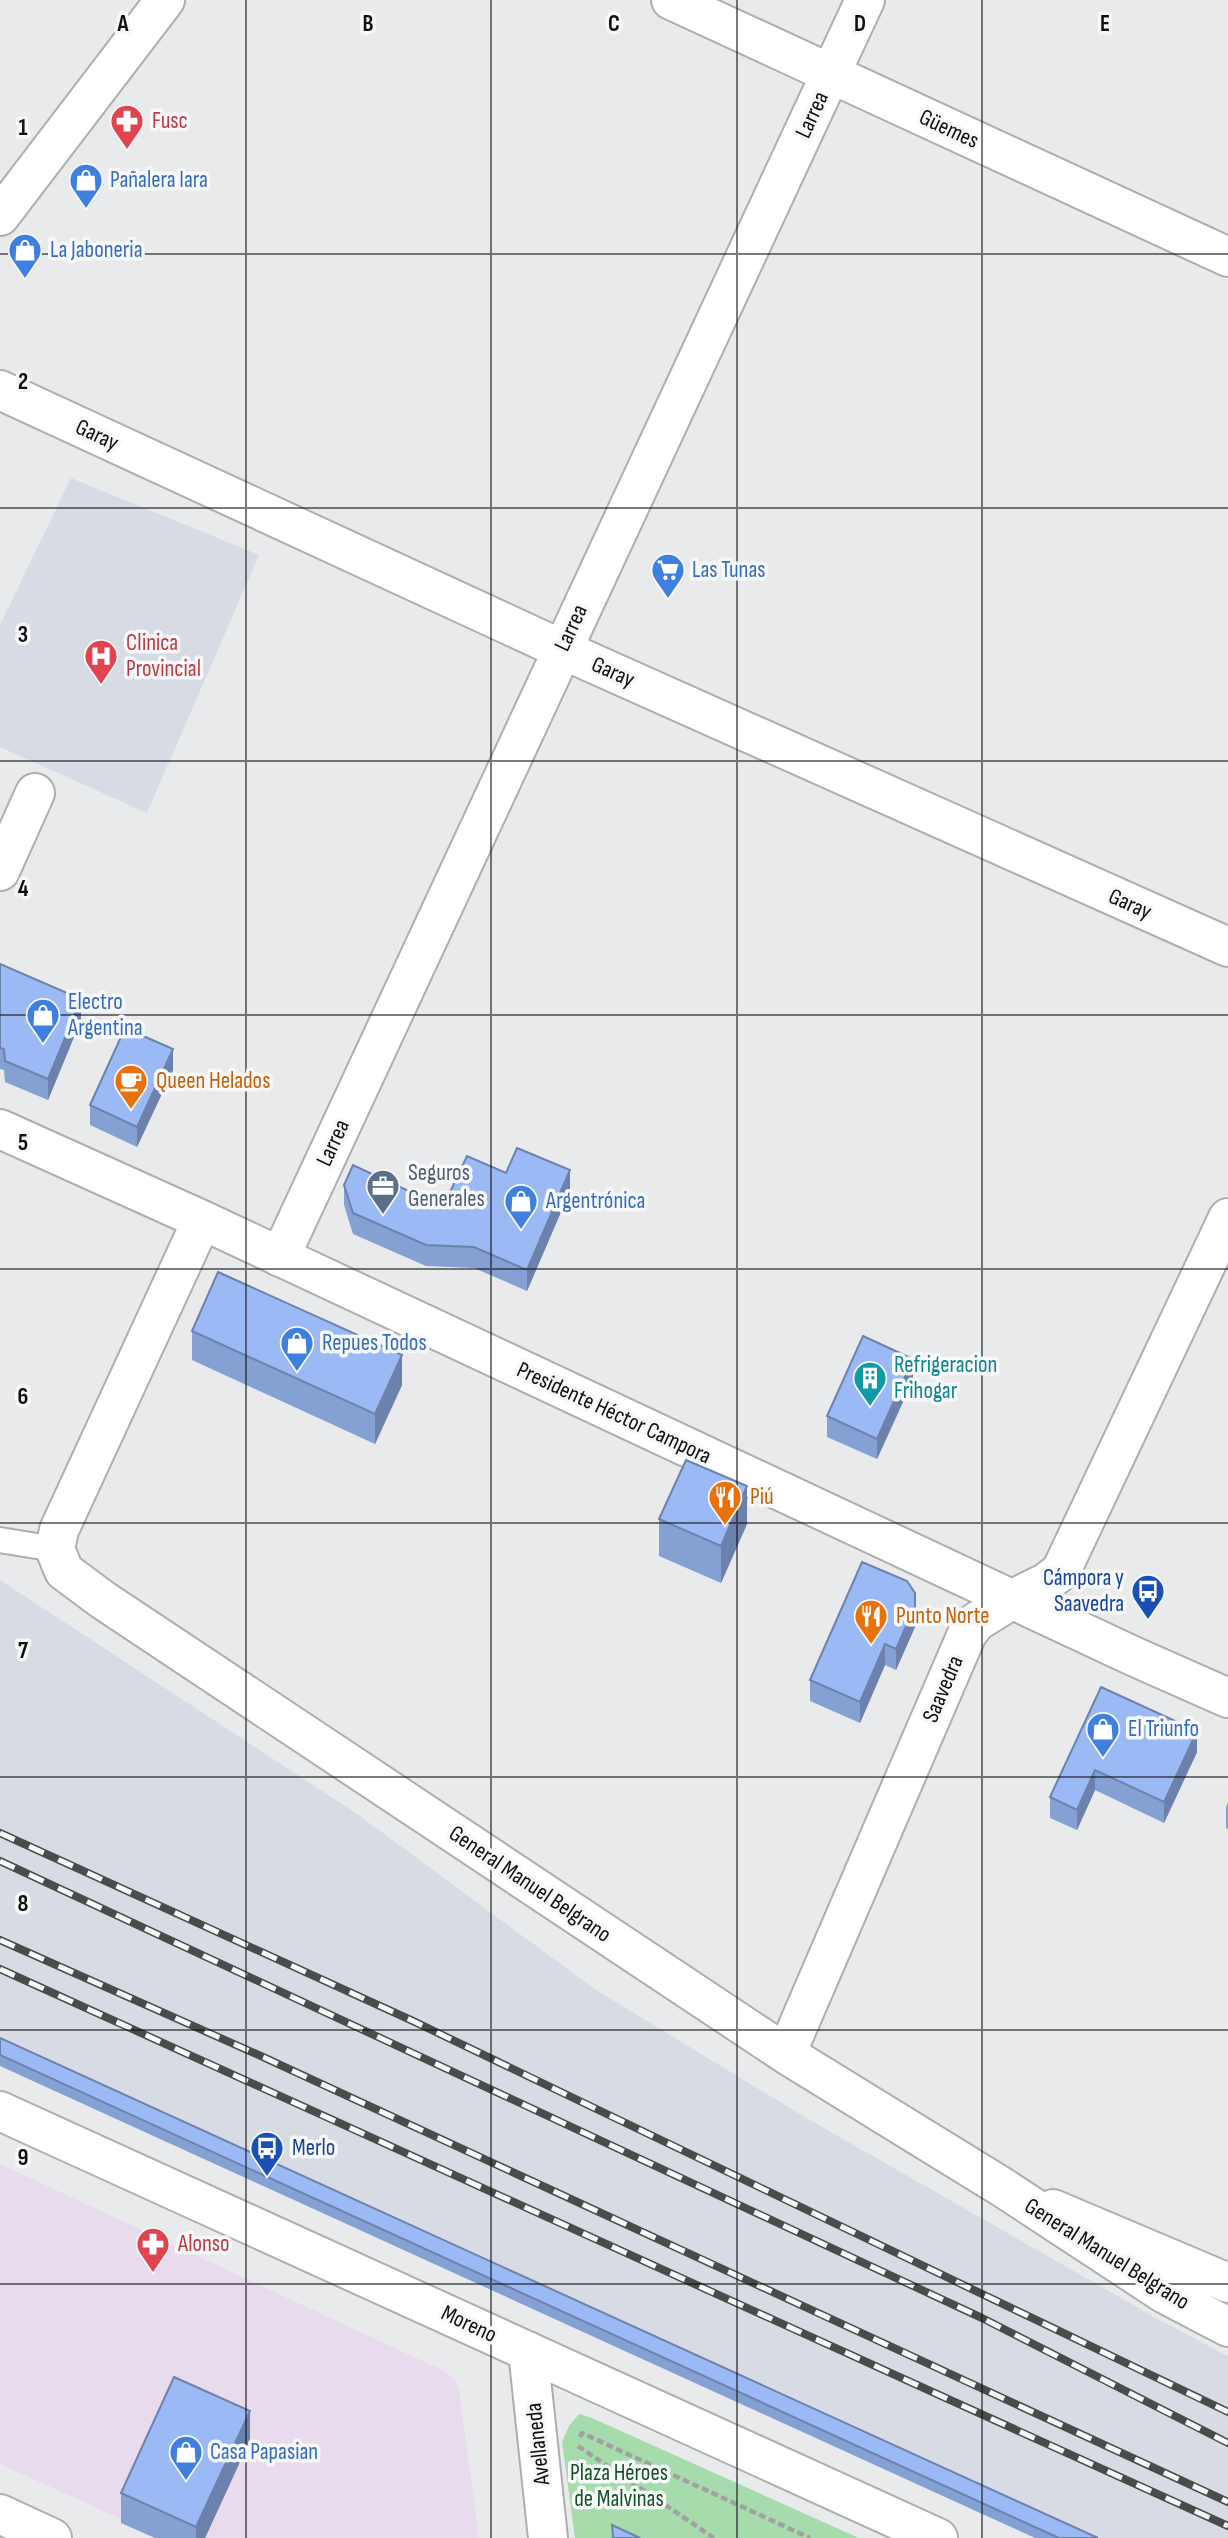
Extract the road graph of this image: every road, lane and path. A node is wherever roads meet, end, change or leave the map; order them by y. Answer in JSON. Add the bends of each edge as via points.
{"nodes":[{"id":1,"x":165,"y":0,"type":"edge"},
{"id":2,"x":671,"y":0,"type":"edge"},
{"id":3,"x":865,"y":0,"type":"edge"},
{"id":4,"x":831,"y":74,"type":"junction"},
{"id":5,"x":0,"y":216,"type":"edge"},
{"id":6,"x":1228,"y":257,"type":"edge"},
{"id":7,"x":0,"y":390,"type":"edge"},
{"id":8,"x":561,"y":649,"type":"junction"},
{"id":9,"x":35,"y":793,"type":"dead end"},
{"id":10,"x":0,"y":871,"type":"edge"},
{"id":11,"x":1228,"y":947,"type":"edge"},
{"id":12,"x":0,"y":1129,"type":"edge"},
{"id":13,"x":1228,"y":1218,"type":"edge"},
{"id":14,"x":202,"y":1220,"type":"junction"},
{"id":15,"x":280,"y":1257,"type":"junction"},
{"id":16,"x":0,"y":1540,"type":"edge"},
{"id":17,"x":60,"y":1560,"type":"junction"},
{"id":18,"x":1013,"y":1599,"type":"junction"},
{"id":19,"x":1228,"y":1698,"type":"edge"},
{"id":20,"x":786,"y":2054,"type":"junction"},
{"id":21,"x":0,"y":2111,"type":"edge"},
{"id":22,"x":1002,"y":2187,"type":"junction"},
{"id":23,"x":1228,"y":2283,"type":"edge"},
{"id":24,"x":1221,"y":2324,"type":"edge"},
{"id":25,"x":528,"y":2351,"type":"junction"},
{"id":26,"x":0,"y":2514,"type":"edge"},
{"id":27,"x":51,"y":2538,"type":"edge"},
{"id":28,"x":548,"y":2538,"type":"edge"},
{"id":29,"x":714,"y":2538,"type":"edge"},
{"id":30,"x":810,"y":2538,"type":"edge"},
{"id":31,"x":938,"y":2538,"type":"edge"}],
"edges":[{"from":1,"to":5,"type":"street"},
{"from":2,"to":4,"type":"street","name":"Güemes"},
{"from":3,"to":4,"type":"street","name":"Larrea"},
{"from":4,"to":6,"type":"street","name":"Güemes"},
{"from":4,"to":8,"type":"street","name":"Larrea"},
{"from":7,"to":8,"type":"street","name":"Garay"},
{"from":8,"to":11,"type":"street","name":"Garay"},
{"from":8,"to":15,"type":"street","name":"Larrea"},
{"from":9,"to":10,"type":"street"},
{"from":12,"to":14,"type":"street","name":"Presidente Héctor Campora"},
{"from":13,"to":18,"type":"street","name":"Saavedra","via":[[1061,1571]]},
{"from":14,"to":15,"type":"street","name":"Presidente Héctor Campora"},
{"from":14,"to":17,"type":"street","via":[[59,1531]]},
{"from":15,"to":18,"type":"street","name":"Presidente Héctor Campora"},
{"from":16,"to":17,"type":"lane"},
{"from":17,"to":20,"type":"street","name":"General Manuel Belgrano","via":[[103,1601]]},
{"from":18,"to":19,"type":"street","name":"Presidente Héctor Campora"},
{"from":18,"to":20,"type":"street","name":"Saavedra","via":[[976,1622],[967,1634]]},
{"from":20,"to":22,"type":"street","name":"General Manuel Belgrano"},
{"from":21,"to":25,"type":"street","name":"Moreno"},
{"from":22,"to":23,"type":"street","name":"General Manuel Belgrano"},
{"from":22,"to":24,"type":"street","name":"General Manuel Belgrano","via":[[1165,2294]]},
{"from":25,"to":28,"type":"street","name":"Avellaneda"},
{"from":25,"to":31,"type":"street","name":"Moreno"},
{"from":26,"to":27,"type":"street"},
{"from":29,"to":30,"type":"path","via":[[576,2445],[582,2433]]}]}
